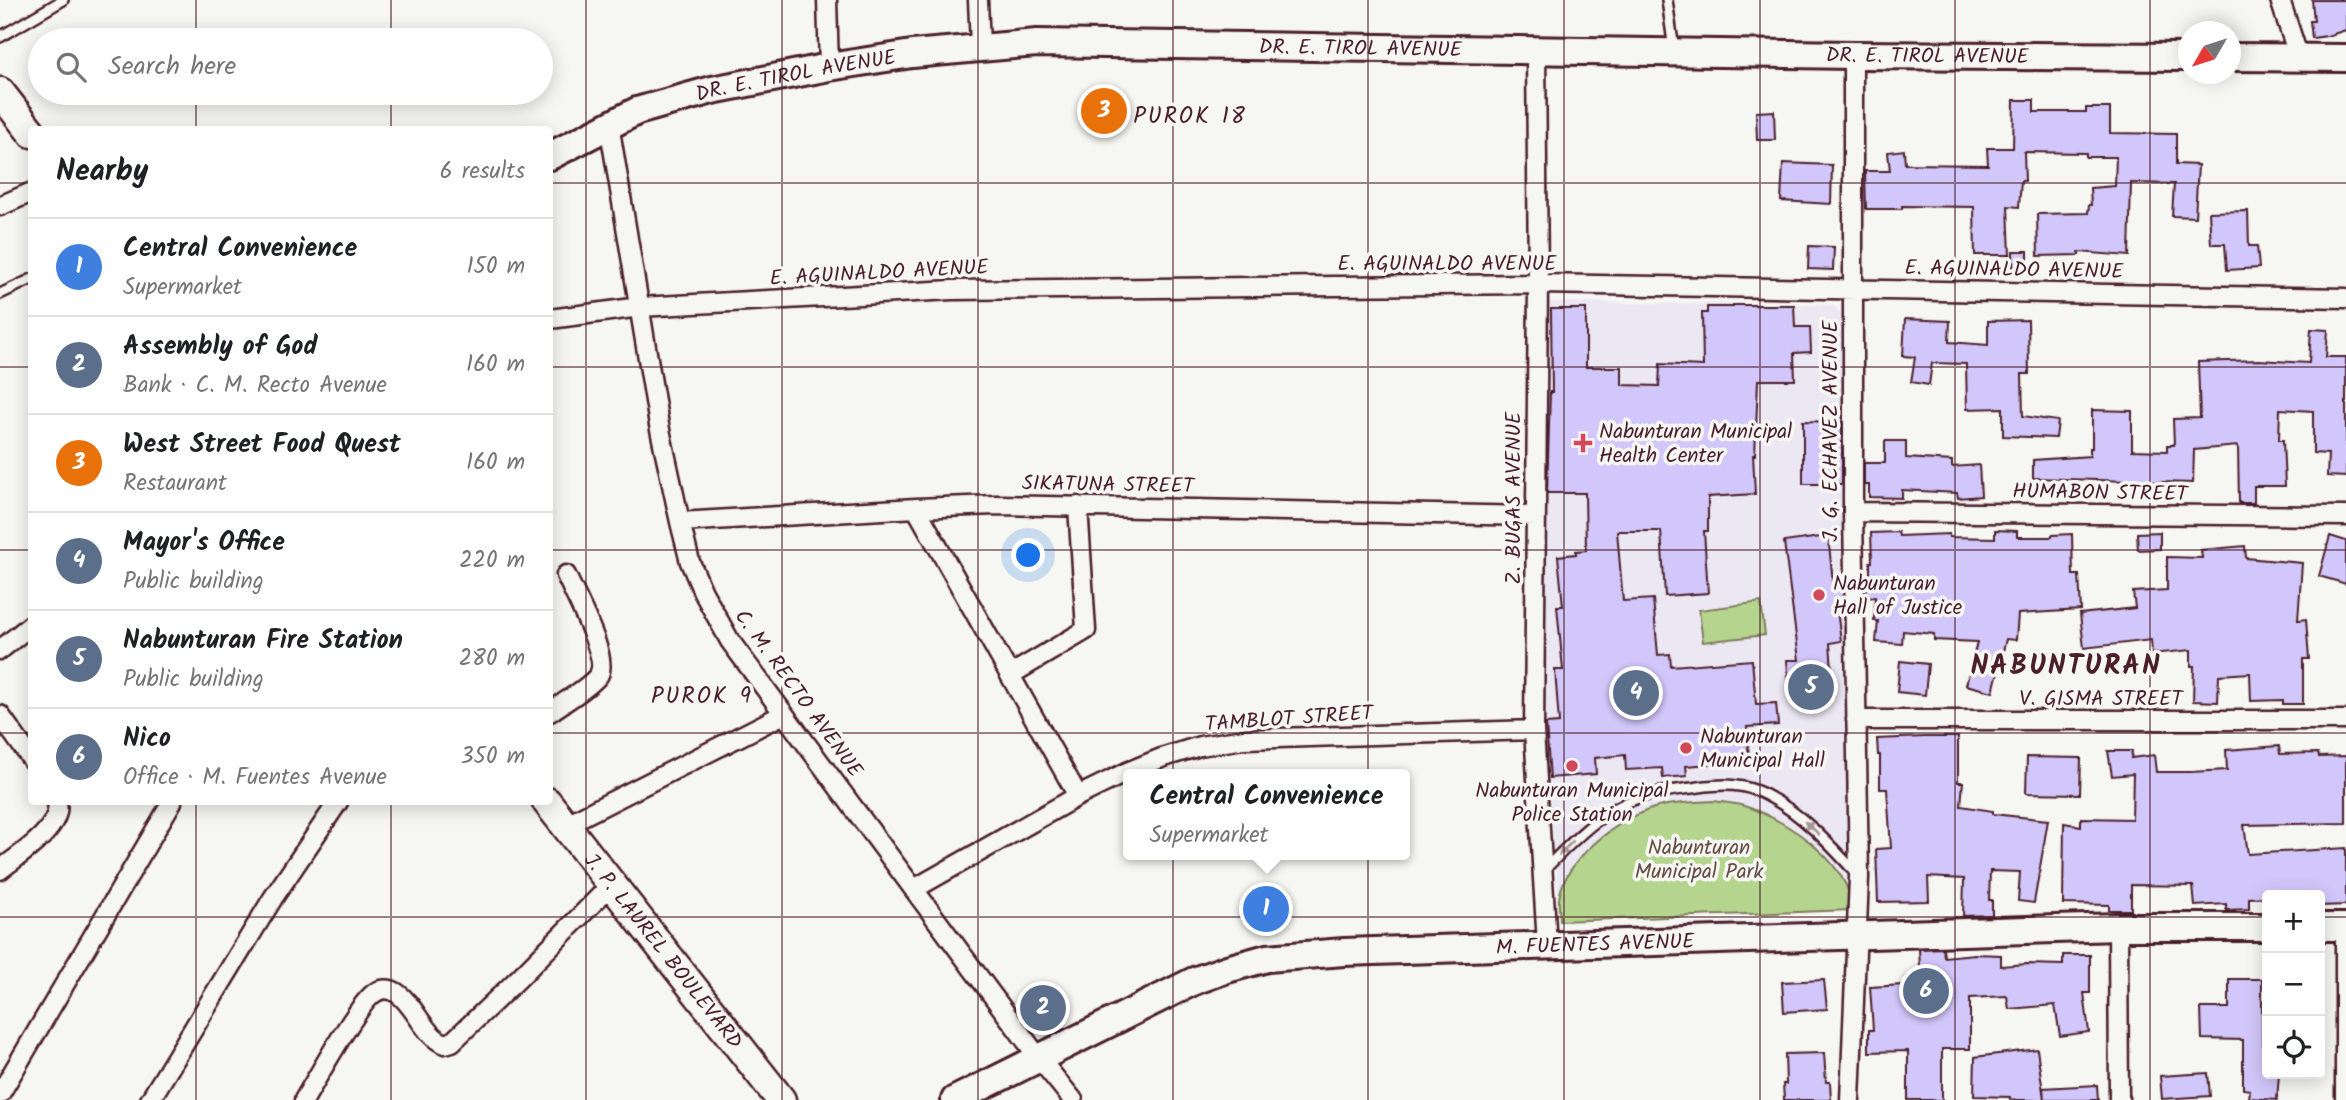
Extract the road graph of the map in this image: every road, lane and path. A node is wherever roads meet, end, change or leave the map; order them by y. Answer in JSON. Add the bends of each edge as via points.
{"nodes":[{"id":1,"x":63,"y":0,"type":"edge"},
{"id":2,"x":827,"y":0,"type":"edge"},
{"id":3,"x":978,"y":0,"type":"edge"},
{"id":4,"x":1667,"y":0,"type":"edge"},
{"id":5,"x":2280,"y":0,"type":"edge"},
{"id":6,"x":0,"y":37,"type":"edge"},
{"id":7,"x":980,"y":46,"type":"junction"},
{"id":8,"x":1536,"y":50,"type":"junction"},
{"id":9,"x":1674,"y":52,"type":"junction"},
{"id":10,"x":1853,"y":55,"type":"junction"},
{"id":11,"x":2178,"y":57,"type":"edge"},
{"id":12,"x":2241,"y":57,"type":"edge"},
{"id":13,"x":2299,"y":58,"type":"junction"},
{"id":14,"x":2346,"y":58,"type":"edge"},
{"id":15,"x":829,"y":67,"type":"junction"},
{"id":16,"x":0,"y":92,"type":"edge"},
{"id":17,"x":609,"y":124,"type":"junction"},
{"id":18,"x":28,"y":128,"type":"edge"},
{"id":19,"x":553,"y":154,"type":"edge"},
{"id":20,"x":28,"y":194,"type":"edge"},
{"id":21,"x":0,"y":206,"type":"edge"},
{"id":22,"x":28,"y":281,"type":"edge"},
{"id":23,"x":1538,"y":284,"type":"junction"},
{"id":24,"x":1853,"y":289,"type":"junction"},
{"id":25,"x":0,"y":294,"type":"edge"},
{"id":26,"x":2346,"y":298,"type":"edge"},
{"id":27,"x":640,"y":307,"type":"junction"},
{"id":28,"x":553,"y":319,"type":"edge"},
{"id":29,"x":1078,"y":506,"type":"junction"},
{"id":30,"x":916,"y":508,"type":"junction"},
{"id":31,"x":1853,"y":512,"type":"junction"},
{"id":32,"x":1535,"y":516,"type":"junction"},
{"id":33,"x":2346,"y":516,"type":"edge"},
{"id":34,"x":680,"y":522,"type":"junction"},
{"id":35,"x":566,"y":575,"type":"dead end"},
{"id":36,"x":28,"y":627,"type":"edge"},
{"id":37,"x":0,"y":650,"type":"edge"},
{"id":38,"x":1010,"y":675,"type":"junction"},
{"id":39,"x":553,"y":710,"type":"edge"},
{"id":40,"x":784,"y":714,"type":"junction"},
{"id":41,"x":0,"y":715,"type":"edge"},
{"id":42,"x":1856,"y":720,"type":"junction"},
{"id":43,"x":2346,"y":720,"type":"edge"},
{"id":44,"x":1534,"y":730,"type":"junction"},
{"id":45,"x":6,"y":736,"type":"edge"},
{"id":46,"x":28,"y":756,"type":"edge"},
{"id":47,"x":1138,"y":769,"type":"edge"},
{"id":48,"x":1123,"y":776,"type":"edge"},
{"id":49,"x":1078,"y":796,"type":"junction"},
{"id":50,"x":58,"y":805,"type":"edge"},
{"id":51,"x":170,"y":805,"type":"edge"},
{"id":52,"x":336,"y":805,"type":"edge"},
{"id":53,"x":549,"y":805,"type":"edge"},
{"id":54,"x":565,"y":825,"type":"junction"},
{"id":55,"x":0,"y":870,"type":"edge"},
{"id":56,"x":1543,"y":872,"type":"junction"},
{"id":57,"x":1859,"y":877,"type":"junction"},
{"id":58,"x":611,"y":885,"type":"junction"},
{"id":59,"x":914,"y":889,"type":"junction"},
{"id":60,"x":2118,"y":927,"type":"junction"},
{"id":61,"x":2262,"y":927,"type":"edge"},
{"id":62,"x":2325,"y":927,"type":"edge"},
{"id":63,"x":2346,"y":927,"type":"edge"},
{"id":64,"x":1858,"y":935,"type":"junction"},
{"id":65,"x":1547,"y":945,"type":"junction"},
{"id":66,"x":1038,"y":1057,"type":"junction"},
{"id":67,"x":0,"y":1094,"type":"edge"},
{"id":68,"x":150,"y":1100,"type":"edge"},
{"id":69,"x":304,"y":1100,"type":"edge"},
{"id":70,"x":780,"y":1100,"type":"edge"},
{"id":71,"x":955,"y":1100,"type":"edge"},
{"id":72,"x":1073,"y":1100,"type":"edge"},
{"id":73,"x":1850,"y":1100,"type":"edge"},
{"id":74,"x":2119,"y":1100,"type":"edge"},
{"id":75,"x":2345,"y":1100,"type":"edge"}],
"edges":[{"from":1,"to":6,"type":"lane"},
{"from":2,"to":15,"type":"street"},
{"from":3,"to":7,"type":"street"},
{"from":4,"to":9,"type":"lane"},
{"from":5,"to":13,"type":"street"},
{"from":7,"to":8,"type":"main road","name":"DR. E. TIROL AVENUE"},
{"from":7,"to":15,"type":"main road","name":"DR. E. TIROL AVENUE"},
{"from":8,"to":9,"type":"main road","name":"DR. E. TIROL AVENUE"},
{"from":8,"to":23,"type":"street","name":"Z. BUGAS AVENUE"},
{"from":9,"to":10,"type":"main road","name":"DR. E. TIROL AVENUE"},
{"from":10,"to":11,"type":"main road","name":"DR. E. TIROL AVENUE"},
{"from":10,"to":24,"type":"street","name":"J. G. ECHAVEZ AVENUE"},
{"from":12,"to":13,"type":"main road"},
{"from":13,"to":14,"type":"main road"},
{"from":15,"to":17,"type":"main road","name":"DR. E. TIROL AVENUE","via":[[700,93]]},
{"from":16,"to":18,"type":"main road"},
{"from":17,"to":19,"type":"main road","name":"DR. E. TIROL AVENUE"},
{"from":17,"to":27,"type":"street","name":"C. M. RECTO AVENUE"},
{"from":20,"to":21,"type":"street"},
{"from":22,"to":25,"type":"lane"},
{"from":23,"to":24,"type":"street","name":"E. AGUINALDO AVENUE"},
{"from":23,"to":27,"type":"street","name":"E. AGUINALDO AVENUE","via":[[952,290]]},
{"from":23,"to":32,"type":"street","name":"Z. BUGAS AVENUE"},
{"from":24,"to":26,"type":"street","name":"E. AGUINALDO AVENUE"},
{"from":24,"to":31,"type":"street","name":"J. G. ECHAVEZ AVENUE"},
{"from":27,"to":28,"type":"street","name":"E. AGUINALDO AVENUE"},
{"from":27,"to":34,"type":"street","name":"C. M. RECTO AVENUE"},
{"from":29,"to":30,"type":"street","name":"SIKATUNA STREET"},
{"from":29,"to":32,"type":"street","name":"SIKATUNA STREET"},
{"from":29,"to":38,"type":"street","via":[[1086,630]]},
{"from":30,"to":34,"type":"street","name":"SIKATUNA STREET"},
{"from":30,"to":38,"type":"street"},
{"from":31,"to":33,"type":"street","name":"HUMABON STREET"},
{"from":31,"to":42,"type":"street","name":"J. G. ECHAVEZ AVENUE"},
{"from":32,"to":44,"type":"street","name":"Z. BUGAS AVENUE"},
{"from":34,"to":40,"type":"street","name":"C. M. RECTO AVENUE","via":[[703,592],[730,641]]},
{"from":35,"to":39,"type":"street","via":[[602,662],[591,682]]},
{"from":36,"to":37,"type":"street"},
{"from":38,"to":49,"type":"street"},
{"from":40,"to":54,"type":"street"},
{"from":40,"to":59,"type":"street","name":"C. M. RECTO AVENUE"},
{"from":41,"to":45,"type":"street"},
{"from":42,"to":43,"type":"street","name":"V. GISMA STREET"},
{"from":42,"to":57,"type":"street","name":"J. G. ECHAVEZ AVENUE"},
{"from":44,"to":47,"type":"street","name":"TAMBLOT STREET","via":[[1233,741],[1200,746]]},
{"from":44,"to":56,"type":"street","name":"Z. BUGAS AVENUE"},
{"from":45,"to":46,"type":"street"},
{"from":48,"to":49,"type":"street","name":"TAMBLOT STREET"},
{"from":49,"to":59,"type":"street","name":"TAMBLOT STREET"},
{"from":50,"to":55,"type":"street","via":[[53,823]]},
{"from":51,"to":67,"type":"street"},
{"from":52,"to":68,"type":"street","via":[[273,898]]},
{"from":53,"to":54,"type":"main road","name":"J. P. LAUREL BOULEVARD"},
{"from":54,"to":58,"type":"main road","name":"J. P. LAUREL BOULEVARD"},
{"from":57,"to":56,"type":"lane","one_way":true,"via":[[1786,807],[1745,786],[1723,784],[1658,792],[1621,805],[1574,840]]},
{"from":56,"to":65,"type":"street","name":"Z. BUGAS AVENUE"},
{"from":57,"to":64,"type":"street","name":"J. G. ECHAVEZ AVENUE"},
{"from":58,"to":69,"type":"street","via":[[452,1042],[445,1044],[434,1037],[395,992],[376,992],[362,1005]]},
{"from":58,"to":70,"type":"main road","name":"J. P. LAUREL BOULEVARD"},
{"from":59,"to":66,"type":"street","name":"C. M. RECTO AVENUE"},
{"from":60,"to":61,"type":"main road","name":"M. FUENTES AVENUE"},
{"from":60,"to":64,"type":"main road","name":"M. FUENTES AVENUE"},
{"from":60,"to":74,"type":"street"},
{"from":62,"to":63,"type":"main road"},
{"from":63,"to":75,"type":"street"},
{"from":64,"to":65,"type":"main road","name":"M. FUENTES AVENUE"},
{"from":64,"to":73,"type":"street","name":"J. G. ECHAVEZ AVENUE"},
{"from":65,"to":66,"type":"main road","name":"M. FUENTES AVENUE","via":[[1267,958],[1194,981]]},
{"from":66,"to":71,"type":"main road","name":"M. FUENTES AVENUE"},
{"from":66,"to":72,"type":"street","name":"C. M. RECTO AVENUE"}]}
